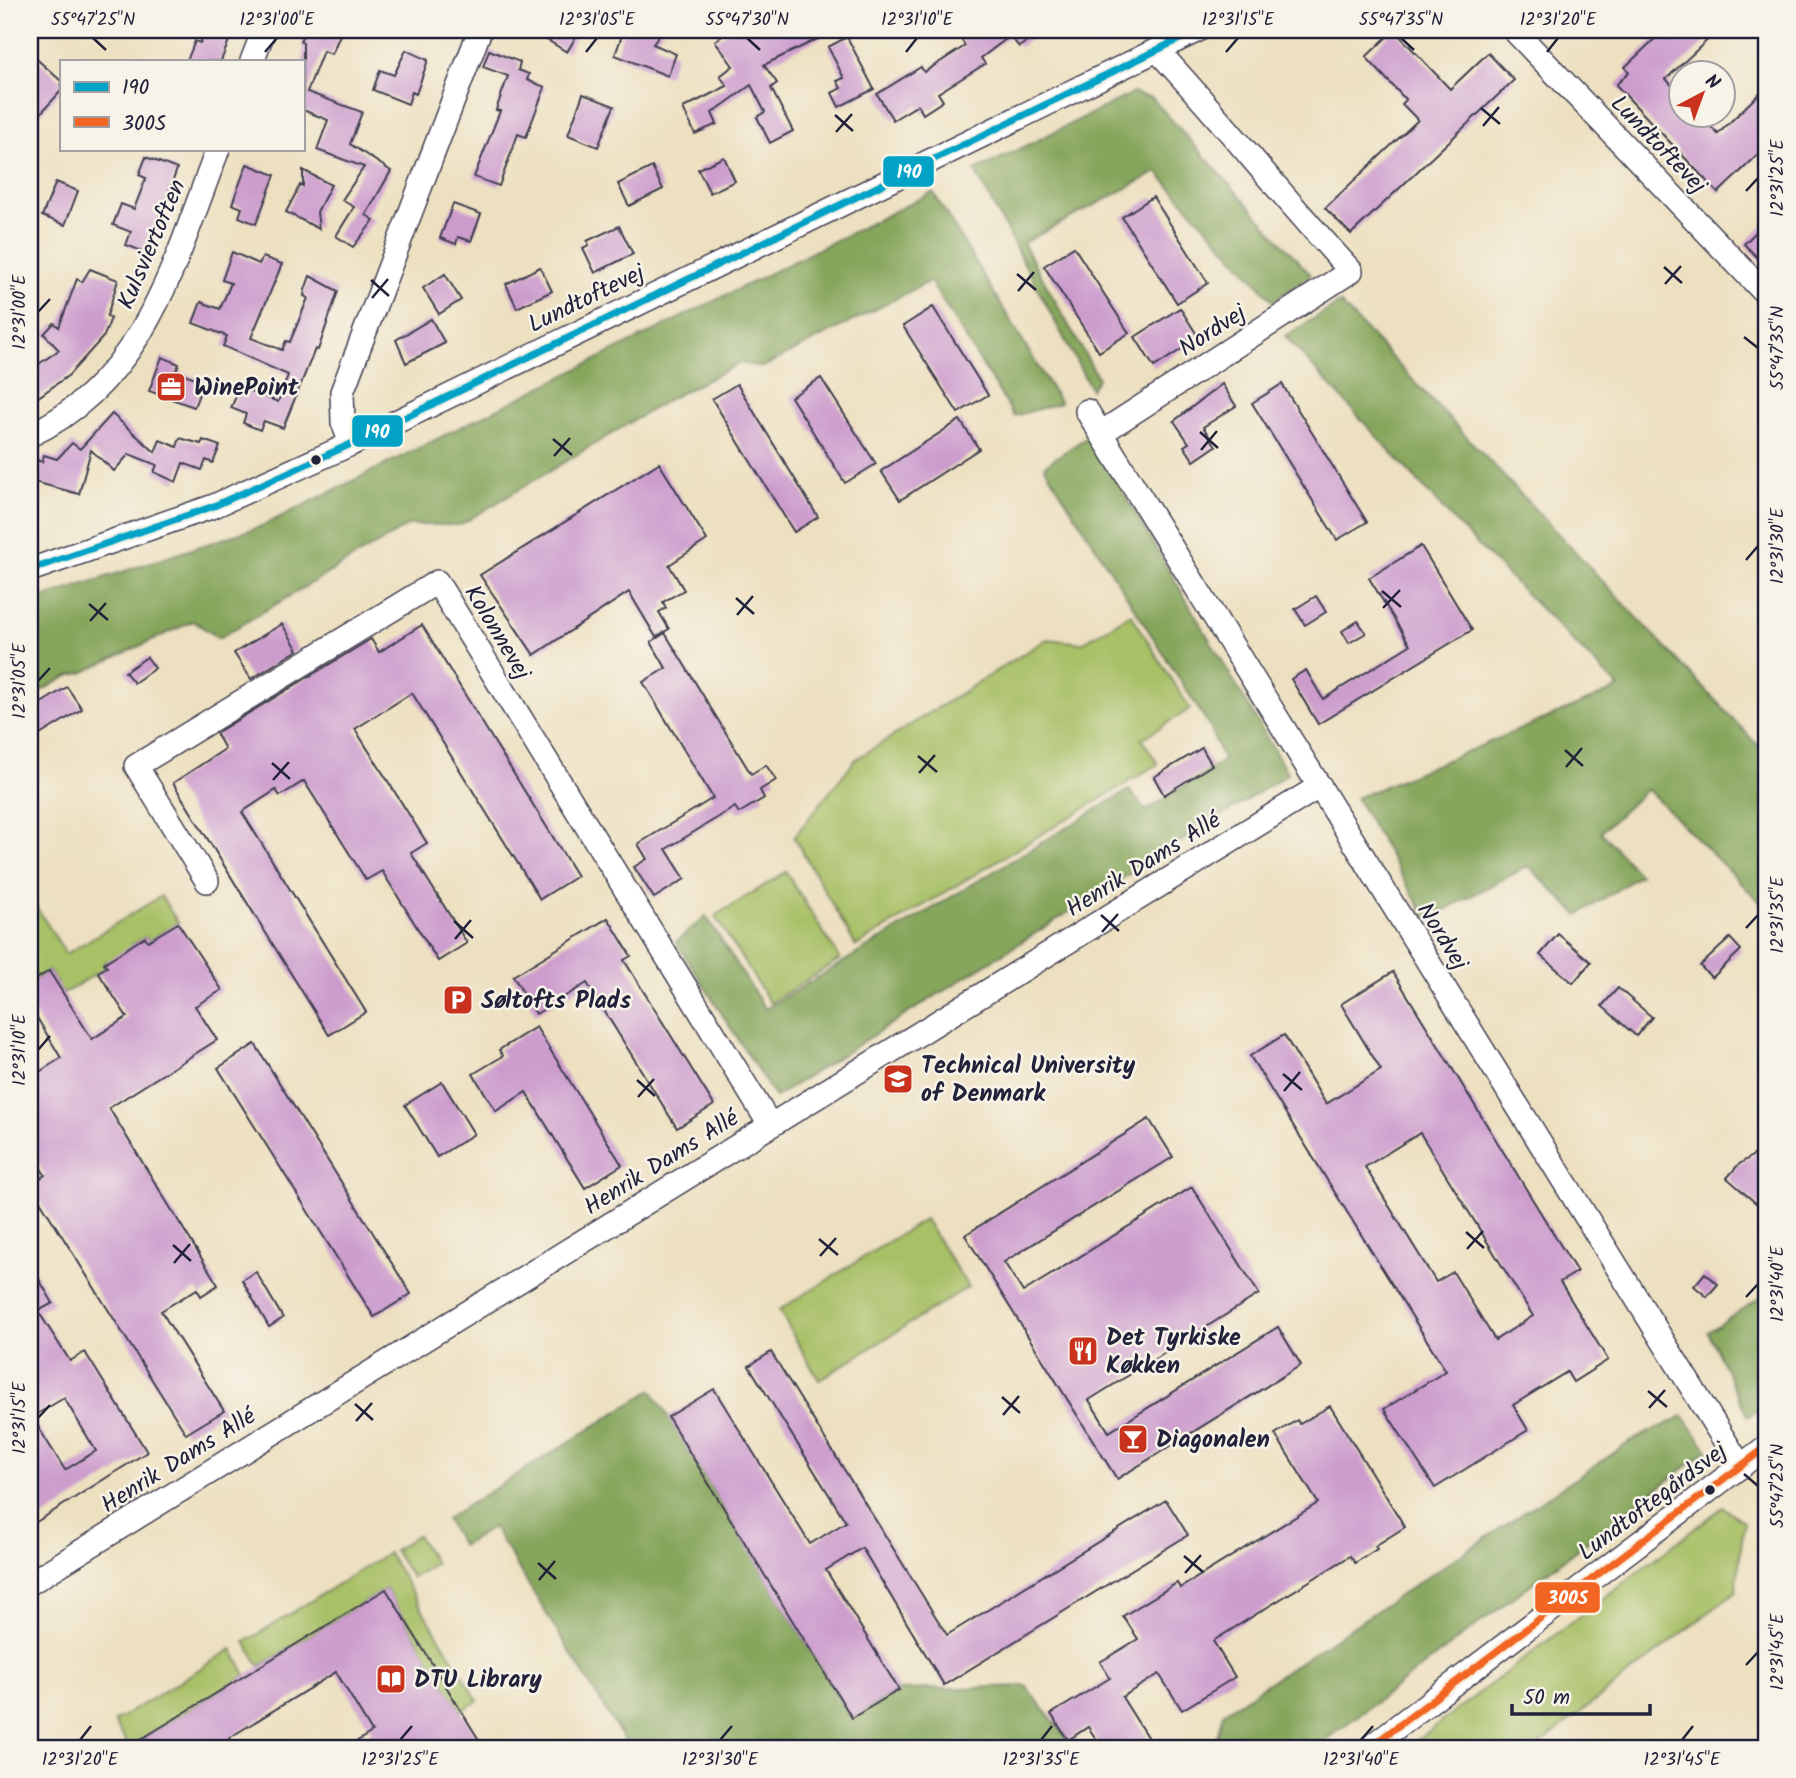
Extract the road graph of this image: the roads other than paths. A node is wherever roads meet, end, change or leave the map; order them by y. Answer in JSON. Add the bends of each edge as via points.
{"nodes":[{"id":1,"x":264,"y":30,"type":"edge"},
{"id":2,"x":480,"y":30,"type":"edge"},
{"id":3,"x":1198,"y":30,"type":"edge"},
{"id":4,"x":1514,"y":30,"type":"edge"},
{"id":5,"x":1157,"y":50,"type":"junction"},
{"id":6,"x":252,"y":60,"type":"edge"},
{"id":7,"x":218,"y":150,"type":"edge"},
{"id":8,"x":1766,"y":294,"type":"edge"},
{"id":9,"x":1087,"y":411,"type":"dead end"},
{"id":10,"x":1101,"y":433,"type":"junction"},
{"id":11,"x":30,"y":435,"type":"edge"},
{"id":12,"x":351,"y":444,"type":"junction"},
{"id":13,"x":30,"y":570,"type":"edge"},
{"id":14,"x":1320,"y":786,"type":"junction"},
{"id":15,"x":207,"y":881,"type":"dead end"},
{"id":16,"x":769,"y":1125,"type":"junction"},
{"id":17,"x":1766,"y":1447,"type":"edge"},
{"id":18,"x":1741,"y":1467,"type":"junction"},
{"id":19,"x":30,"y":1583,"type":"edge"},
{"id":20,"x":1369,"y":1748,"type":"edge"}],
"edges":[{"from":1,"to":6,"type":"street"},
{"from":2,"to":12,"type":"street","via":[[342,392],[343,422]]},
{"from":3,"to":5,"type":"street","name":"Lundtoftevej"},
{"from":4,"to":8,"type":"street","name":"Lundtoftevej"},
{"from":5,"to":10,"type":"street","name":"Nordvej","via":[[1351,271]]},
{"from":5,"to":12,"type":"street","name":"Lundtoftevej"},
{"from":7,"to":11,"type":"street","name":"Kulsviertoften","via":[[156,308],[136,342],[110,375],[78,404]]},
{"from":9,"to":10,"type":"street","name":"Nordvej"},
{"from":10,"to":14,"type":"street","name":"Nordvej"},
{"from":12,"to":13,"type":"street","name":"Lundtoftevej","via":[[214,506]]},
{"from":14,"to":16,"type":"street","name":"Henrik Dams Allé"},
{"from":14,"to":18,"type":"street","name":"Nordvej"},
{"from":15,"to":16,"type":"street","name":"Kolonnevej","via":[[136,766],[437,582]]},
{"from":16,"to":19,"type":"street","name":"Henrik Dams Allé"},
{"from":17,"to":18,"type":"street","name":"Lundtoftegårdsvej"},
{"from":18,"to":20,"type":"street","name":"Lundtoftegårdsvej"}]}
